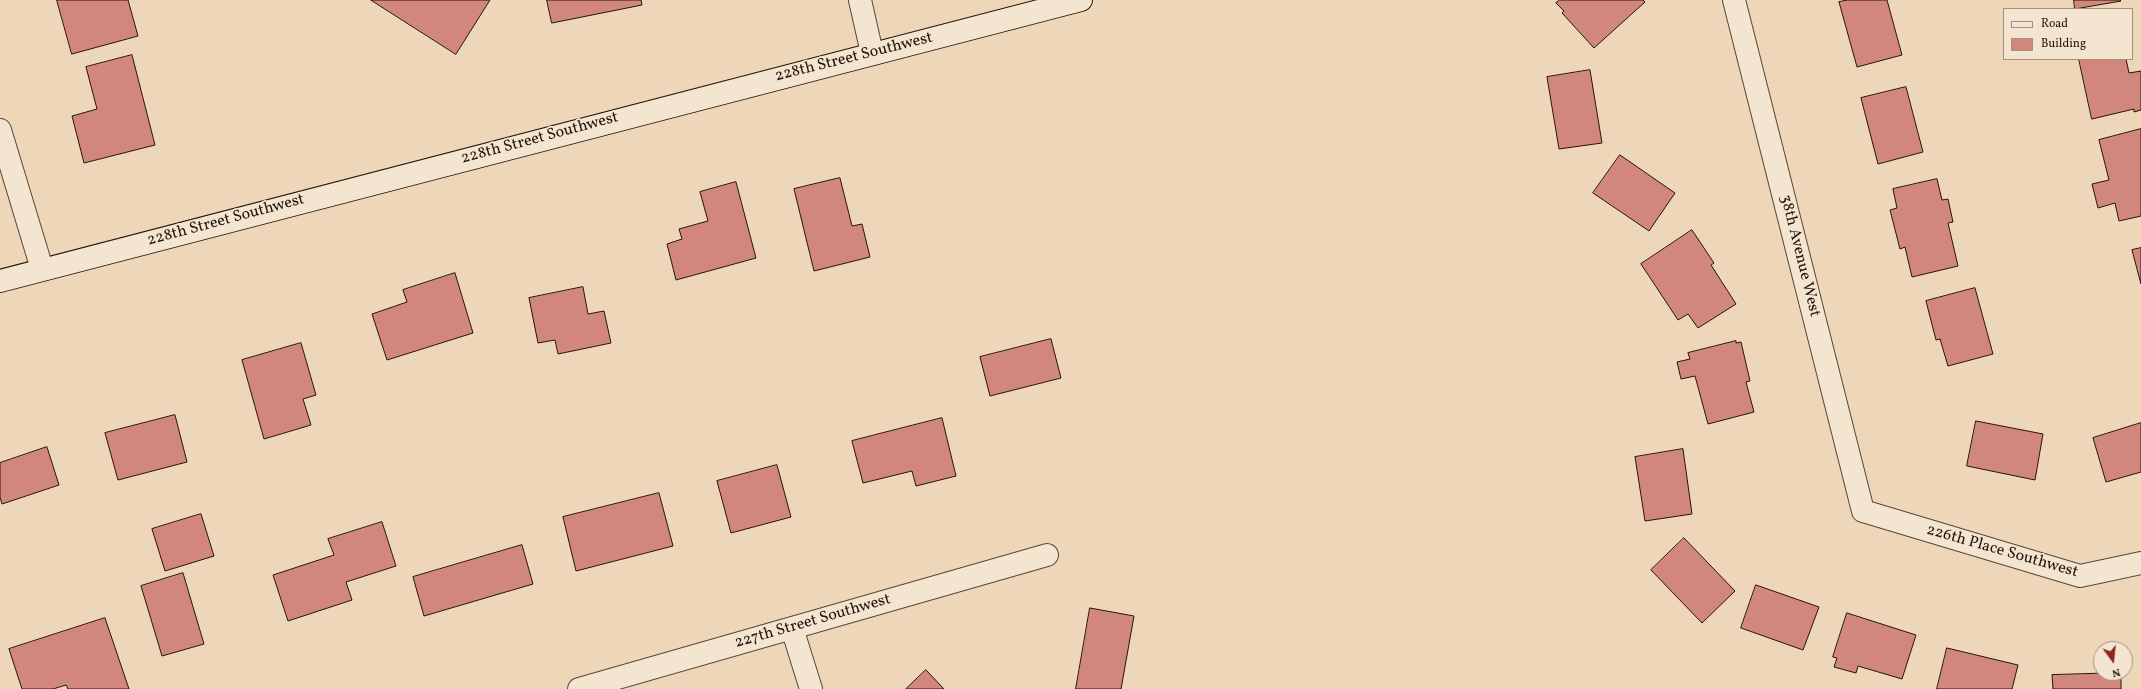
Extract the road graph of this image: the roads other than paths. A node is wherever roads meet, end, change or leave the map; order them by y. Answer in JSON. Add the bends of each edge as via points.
{"nodes":[{"id":1,"x":860,"y":0,"type":"edge"},
{"id":2,"x":1081,"y":0,"type":"edge"},
{"id":3,"x":1734,"y":0,"type":"edge"},
{"id":4,"x":872,"y":53,"type":"junction"},
{"id":5,"x":0,"y":130,"type":"edge"},
{"id":6,"x":42,"y":269,"type":"junction"},
{"id":7,"x":0,"y":281,"type":"edge"},
{"id":8,"x":1863,"y":511,"type":"joint"},
{"id":9,"x":1047,"y":555,"type":"dead end"},
{"id":10,"x":2141,"y":563,"type":"edge"},
{"id":11,"x":792,"y":628,"type":"junction"},
{"id":12,"x":579,"y":689,"type":"edge"},
{"id":13,"x":811,"y":689,"type":"edge"}],
"edges":[{"from":1,"to":4,"type":"street"},
{"from":2,"to":4,"type":"street","name":"228th Street Southwest"},
{"from":3,"to":8,"type":"street","name":"38th Avenue West"},
{"from":4,"to":6,"type":"street","name":"228th Street Southwest"},
{"from":5,"to":6,"type":"street"},
{"from":6,"to":7,"type":"street","name":"228th Street Southwest"},
{"from":8,"to":10,"type":"street","name":"226th Place Southwest","via":[[2080,576]]},
{"from":9,"to":11,"type":"street","name":"227th Street Southwest"},
{"from":11,"to":12,"type":"street","name":"227th Street Southwest"},
{"from":11,"to":13,"type":"street"}]}
